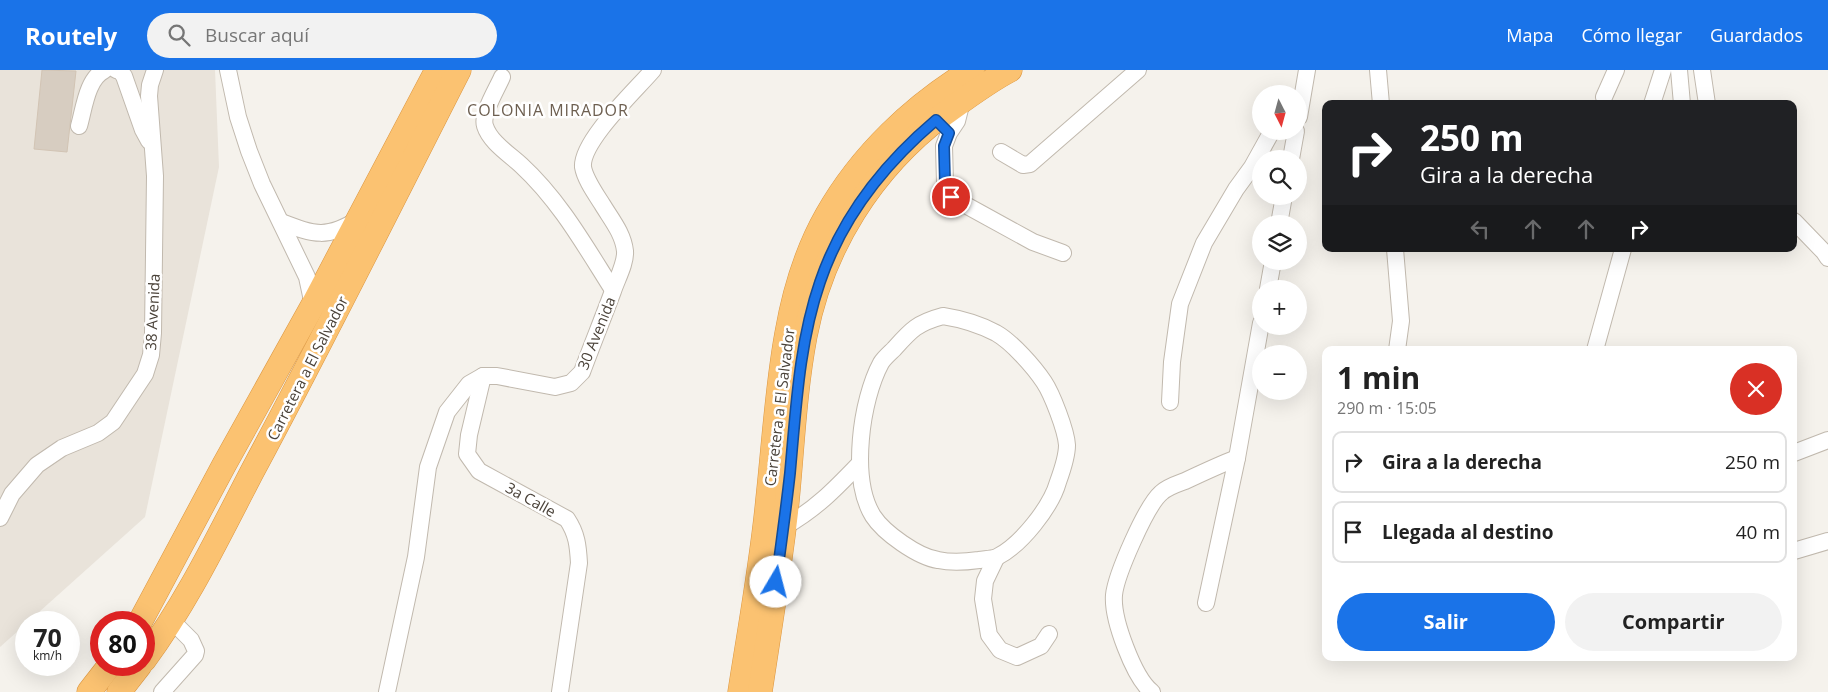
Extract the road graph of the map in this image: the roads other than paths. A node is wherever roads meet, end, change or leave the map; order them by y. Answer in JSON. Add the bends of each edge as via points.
{"nodes":[{"id":1,"x":105,"y":70,"type":"edge"},
{"id":2,"x":116,"y":70,"type":"edge"},
{"id":3,"x":155,"y":70,"type":"edge"},
{"id":4,"x":228,"y":70,"type":"edge"},
{"id":5,"x":437,"y":70,"type":"edge"},
{"id":6,"x":459,"y":70,"type":"edge"},
{"id":7,"x":654,"y":70,"type":"edge"},
{"id":8,"x":972,"y":70,"type":"edge"},
{"id":9,"x":1010,"y":70,"type":"edge"},
{"id":10,"x":1138,"y":70,"type":"edge"},
{"id":11,"x":1307,"y":70,"type":"edge"},
{"id":12,"x":1378,"y":70,"type":"edge"},
{"id":13,"x":1616,"y":70,"type":"edge"},
{"id":14,"x":1663,"y":70,"type":"edge"},
{"id":15,"x":1679,"y":70,"type":"edge"},
{"id":16,"x":1702,"y":70,"type":"edge"},
{"id":17,"x":502,"y":77,"type":"dead end"},
{"id":18,"x":1299,"y":85,"type":"edge"},
{"id":19,"x":1304,"y":85,"type":"edge"},
{"id":20,"x":1604,"y":97,"type":"dead end"},
{"id":21,"x":1381,"y":100,"type":"edge"},
{"id":22,"x":1653,"y":100,"type":"edge"},
{"id":23,"x":1682,"y":100,"type":"edge"},
{"id":24,"x":1706,"y":100,"type":"edge"},
{"id":25,"x":79,"y":126,"type":"dead end"},
{"id":26,"x":942,"y":127,"type":"junction"},
{"id":27,"x":1267,"y":140,"type":"edge"},
{"id":28,"x":153,"y":148,"type":"junction"},
{"id":29,"x":1001,"y":152,"type":"dead end"},
{"id":30,"x":360,"y":218,"type":"junction"},
{"id":31,"x":281,"y":222,"type":"junction"},
{"id":32,"x":1797,"y":224,"type":"edge"},
{"id":33,"x":1395,"y":252,"type":"edge"},
{"id":34,"x":1621,"y":252,"type":"edge"},
{"id":35,"x":1063,"y":253,"type":"dead end"},
{"id":36,"x":1827,"y":253,"type":"edge"},
{"id":37,"x":613,"y":290,"type":"junction"},
{"id":38,"x":314,"y":305,"type":"junction"},
{"id":39,"x":1259,"y":335,"type":"edge"},
{"id":40,"x":1398,"y":346,"type":"edge"},
{"id":41,"x":1596,"y":346,"type":"edge"},
{"id":42,"x":482,"y":376,"type":"junction"},
{"id":43,"x":261,"y":397,"type":"junction"},
{"id":44,"x":1170,"y":402,"type":"dead end"},
{"id":45,"x":1828,"y":440,"type":"edge"},
{"id":46,"x":1797,"y":452,"type":"edge"},
{"id":47,"x":1237,"y":458,"type":"junction"},
{"id":48,"x":860,"y":463,"type":"junction"},
{"id":49,"x":252,"y":472,"type":"junction"},
{"id":50,"x":208,"y":495,"type":"junction"},
{"id":51,"x":0,"y":518,"type":"edge"},
{"id":52,"x":784,"y":527,"type":"junction"},
{"id":53,"x":1828,"y":541,"type":"edge"},
{"id":54,"x":1797,"y":550,"type":"edge"},
{"id":55,"x":996,"y":558,"type":"junction"},
{"id":56,"x":192,"y":588,"type":"junction"},
{"id":57,"x":1206,"y":603,"type":"dead end"},
{"id":58,"x":146,"y":611,"type":"edge"},
{"id":59,"x":172,"y":621,"type":"junction"},
{"id":60,"x":1049,"y":634,"type":"dead end"},
{"id":61,"x":155,"y":645,"type":"edge"},
{"id":62,"x":101,"y":676,"type":"edge"},
{"id":63,"x":131,"y":676,"type":"edge"},
{"id":64,"x":88,"y":692,"type":"edge"},
{"id":65,"x":119,"y":692,"type":"edge"},
{"id":66,"x":162,"y":692,"type":"edge"},
{"id":67,"x":387,"y":692,"type":"edge"},
{"id":68,"x":560,"y":692,"type":"edge"},
{"id":69,"x":740,"y":692,"type":"edge"},
{"id":70,"x":760,"y":692,"type":"edge"},
{"id":71,"x":1152,"y":692,"type":"edge"}],
"edges":[{"from":1,"to":25,"type":"street","via":[[90,88]]},
{"from":2,"to":28,"type":"street","via":[[124,76],[143,130]]},
{"from":3,"to":28,"type":"street","name":"38 Avenida","via":[[148,96]]},
{"from":4,"to":31,"type":"street","via":[[249,151]]},
{"from":5,"to":30,"type":"highway","name":"Carretera a El Salvador"},
{"from":6,"to":49,"type":"highway","name":"Carretera a El Salvador"},
{"from":7,"to":37,"type":"street","name":"30 Avenida","via":[[592,139],[585,153],[583,166],[586,176],[623,241],[625,253]]},
{"from":8,"to":69,"type":"highway","name":"Carretera a El Salvador","via":[[911,114],[860,166],[827,215],[808,255],[793,303],[781,367],[766,514]]},
{"from":9,"to":26,"type":"highway","name":"Carretera a El Salvador","via":[[962,101]]},
{"from":10,"to":29,"type":"street","via":[[1030,164],[1023,165]]},
{"from":11,"to":18,"type":"street"},
{"from":11,"to":19,"type":"street"},
{"from":12,"to":21,"type":"street"},
{"from":13,"to":20,"type":"street"},
{"from":14,"to":22,"type":"street"},
{"from":15,"to":23,"type":"street"},
{"from":16,"to":24,"type":"street"},
{"from":17,"to":37,"type":"street","via":[[484,118],[487,130],[554,199]]},
{"from":26,"to":35,"type":"street","via":[[945,183],[951,197],[1033,242]]},
{"from":26,"to":52,"type":"highway","name":"Carretera a El Salvador","via":[[901,152],[872,186],[846,224],[820,280],[801,365]]},
{"from":27,"to":44,"type":"street","via":[[1204,243],[1180,304]]},
{"from":28,"to":51,"type":"street","name":"38 Avenida","via":[[156,216],[153,333],[145,374],[113,422],[37,465],[12,494]]},
{"from":30,"to":31,"type":"street","via":[[328,233],[305,231]]},
{"from":30,"to":38,"type":"highway","name":"Carretera a El Salvador"},
{"from":31,"to":38,"type":"street","via":[[307,277]]},
{"from":32,"to":36,"type":"street"},
{"from":33,"to":40,"type":"street","via":[[1401,320]]},
{"from":34,"to":41,"type":"street"},
{"from":37,"to":42,"type":"street","name":"30 Avenida","via":[[582,372],[571,383],[546,387],[497,376]]},
{"from":38,"to":43,"type":"highway","name":"Carretera a El Salvador"},
{"from":39,"to":47,"type":"street"},
{"from":42,"to":67,"type":"street","via":[[469,384],[446,412],[428,467],[416,557]]},
{"from":42,"to":68,"type":"street","name":"3a Calle","via":[[468,454],[479,470],[567,519],[578,543],[579,563]]},
{"from":43,"to":49,"type":"highway","via":[[262,415],[236,464],[238,472]]},
{"from":43,"to":50,"type":"highway","name":"Carretera a El Salvador"},
{"from":45,"to":46,"type":"street"},
{"from":47,"to":57,"type":"street"},
{"from":47,"to":71,"type":"street","via":[[1163,491],[1151,503],[1125,557],[1114,594],[1116,619],[1132,661]]},
{"from":48,"to":52,"type":"street","via":[[806,515]]},
{"from":48,"to":55,"type":"street","via":[[866,500],[874,517],[912,549],[944,561]]},
{"from":48,"to":55,"type":"street","via":[[867,399],[882,362],[912,329],[943,316],[962,319],[998,334],[1044,382],[1053,399],[1067,445],[1056,488],[1040,516]]},
{"from":49,"to":56,"type":"highway","name":"Carretera a El Salvador"},
{"from":50,"to":56,"type":"highway","via":[[220,496],[224,506],[197,564]]},
{"from":50,"to":58,"type":"highway","name":"Carretera a El Salvador"},
{"from":52,"to":70,"type":"highway","name":"Carretera a El Salvador"},
{"from":53,"to":54,"type":"street"},
{"from":55,"to":60,"type":"street","via":[[985,581],[983,598],[990,635],[1000,650],[1017,657],[1040,646]]},
{"from":56,"to":59,"type":"highway","name":"Carretera a El Salvador"},
{"from":59,"to":61,"type":"highway","name":"Carretera a El Salvador"},
{"from":59,"to":66,"type":"street","via":[[191,640],[196,651]]},
{"from":62,"to":64,"type":"highway"},
{"from":63,"to":65,"type":"highway"}]}
